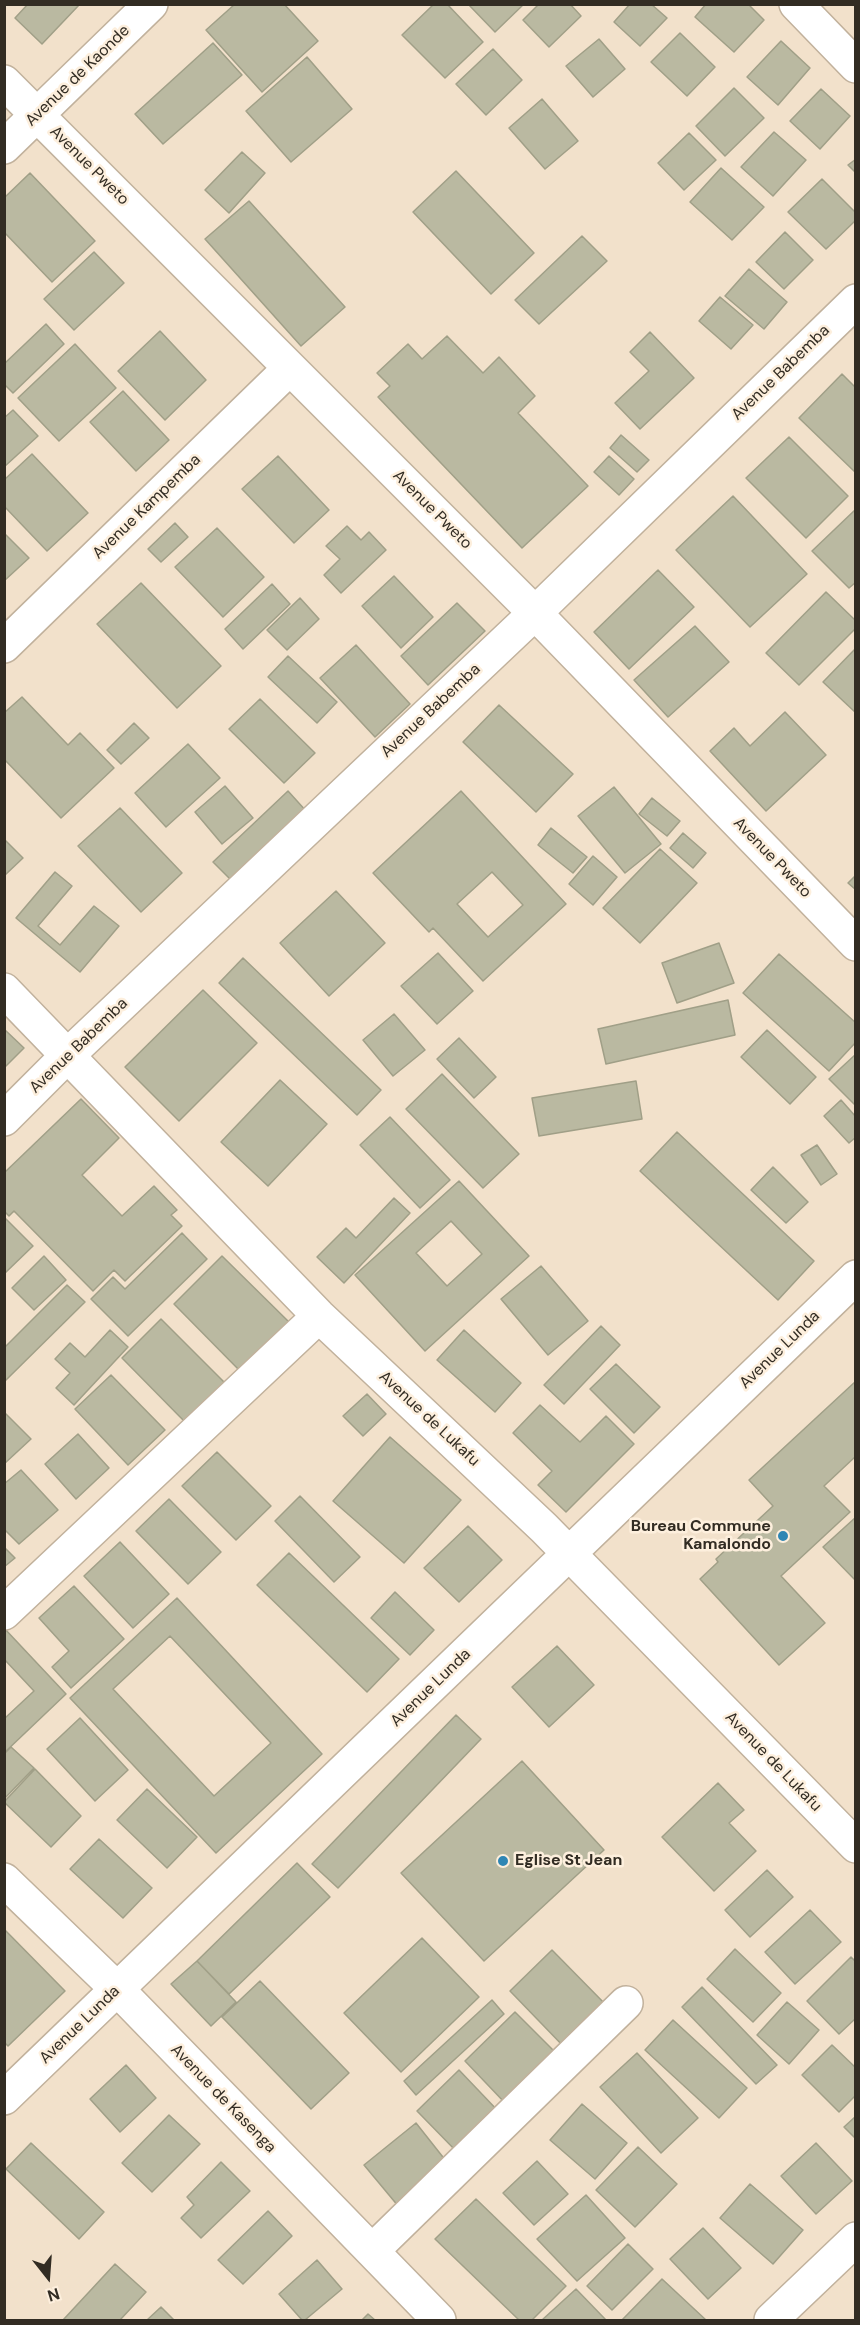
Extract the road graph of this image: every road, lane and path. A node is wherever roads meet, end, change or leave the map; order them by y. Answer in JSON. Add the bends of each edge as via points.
{"nodes":[{"id":1,"x":152,"y":4,"type":"edge"},
{"id":2,"x":796,"y":4,"type":"edge"},
{"id":3,"x":855,"y":66,"type":"edge"},
{"id":4,"x":4,"y":82,"type":"edge"},
{"id":5,"x":38,"y":115,"type":"junction"},
{"id":6,"x":4,"y":147,"type":"edge"},
{"id":7,"x":855,"y":301,"type":"edge"},
{"id":8,"x":290,"y":368,"type":"junction"},
{"id":9,"x":534,"y":613,"type":"junction"},
{"id":10,"x":4,"y":646,"type":"edge"},
{"id":11,"x":855,"y":944,"type":"edge"},
{"id":12,"x":4,"y":990,"type":"edge"},
{"id":13,"x":67,"y":1056,"type":"junction"},
{"id":14,"x":4,"y":1119,"type":"edge"},
{"id":15,"x":853,"y":1274,"type":"edge"},
{"id":16,"x":319,"y":1316,"type":"junction"},
{"id":17,"x":570,"y":1554,"type":"junction"},
{"id":18,"x":4,"y":1613,"type":"edge"},
{"id":19,"x":855,"y":1846,"type":"edge"},
{"id":20,"x":4,"y":1880,"type":"edge"},
{"id":21,"x":117,"y":1989,"type":"junction"},
{"id":22,"x":626,"y":2003,"type":"dead end"},
{"id":23,"x":4,"y":2098,"type":"edge"},
{"id":24,"x":855,"y":2239,"type":"edge"},
{"id":25,"x":372,"y":2251,"type":"junction"},
{"id":26,"x":439,"y":2320,"type":"edge"},
{"id":27,"x":771,"y":2320,"type":"edge"}],
"edges":[{"from":1,"to":5,"type":"street","name":"Avenue de Kaonde"},
{"from":2,"to":3,"type":"street"},
{"from":4,"to":5,"type":"street","name":"Avenue Pweto"},
{"from":5,"to":6,"type":"street","name":"Avenue de Kaonde"},
{"from":5,"to":8,"type":"street","name":"Avenue Pweto"},
{"from":7,"to":9,"type":"street","name":"Avenue Babemba"},
{"from":8,"to":9,"type":"street","name":"Avenue Pweto"},
{"from":8,"to":10,"type":"street","name":"Avenue Kampemba"},
{"from":9,"to":11,"type":"street","name":"Avenue Pweto"},
{"from":9,"to":13,"type":"street","name":"Avenue Babemba"},
{"from":12,"to":13,"type":"street","name":"Avenue de Lukafu"},
{"from":13,"to":14,"type":"street","name":"Avenue Babemba"},
{"from":13,"to":16,"type":"street","name":"Avenue de Lukafu"},
{"from":15,"to":17,"type":"street","name":"Avenue Lunda"},
{"from":16,"to":17,"type":"street","name":"Avenue de Lukafu"},
{"from":16,"to":18,"type":"street"},
{"from":17,"to":19,"type":"street","name":"Avenue de Lukafu"},
{"from":17,"to":21,"type":"street","name":"Avenue Lunda"},
{"from":20,"to":21,"type":"street","name":"Avenue de Kasenga"},
{"from":21,"to":23,"type":"street","name":"Avenue Lunda"},
{"from":21,"to":25,"type":"street","name":"Avenue de Kasenga"},
{"from":22,"to":25,"type":"street"},
{"from":24,"to":27,"type":"street"},
{"from":25,"to":26,"type":"street","name":"Avenue de Kasenga"}]}
